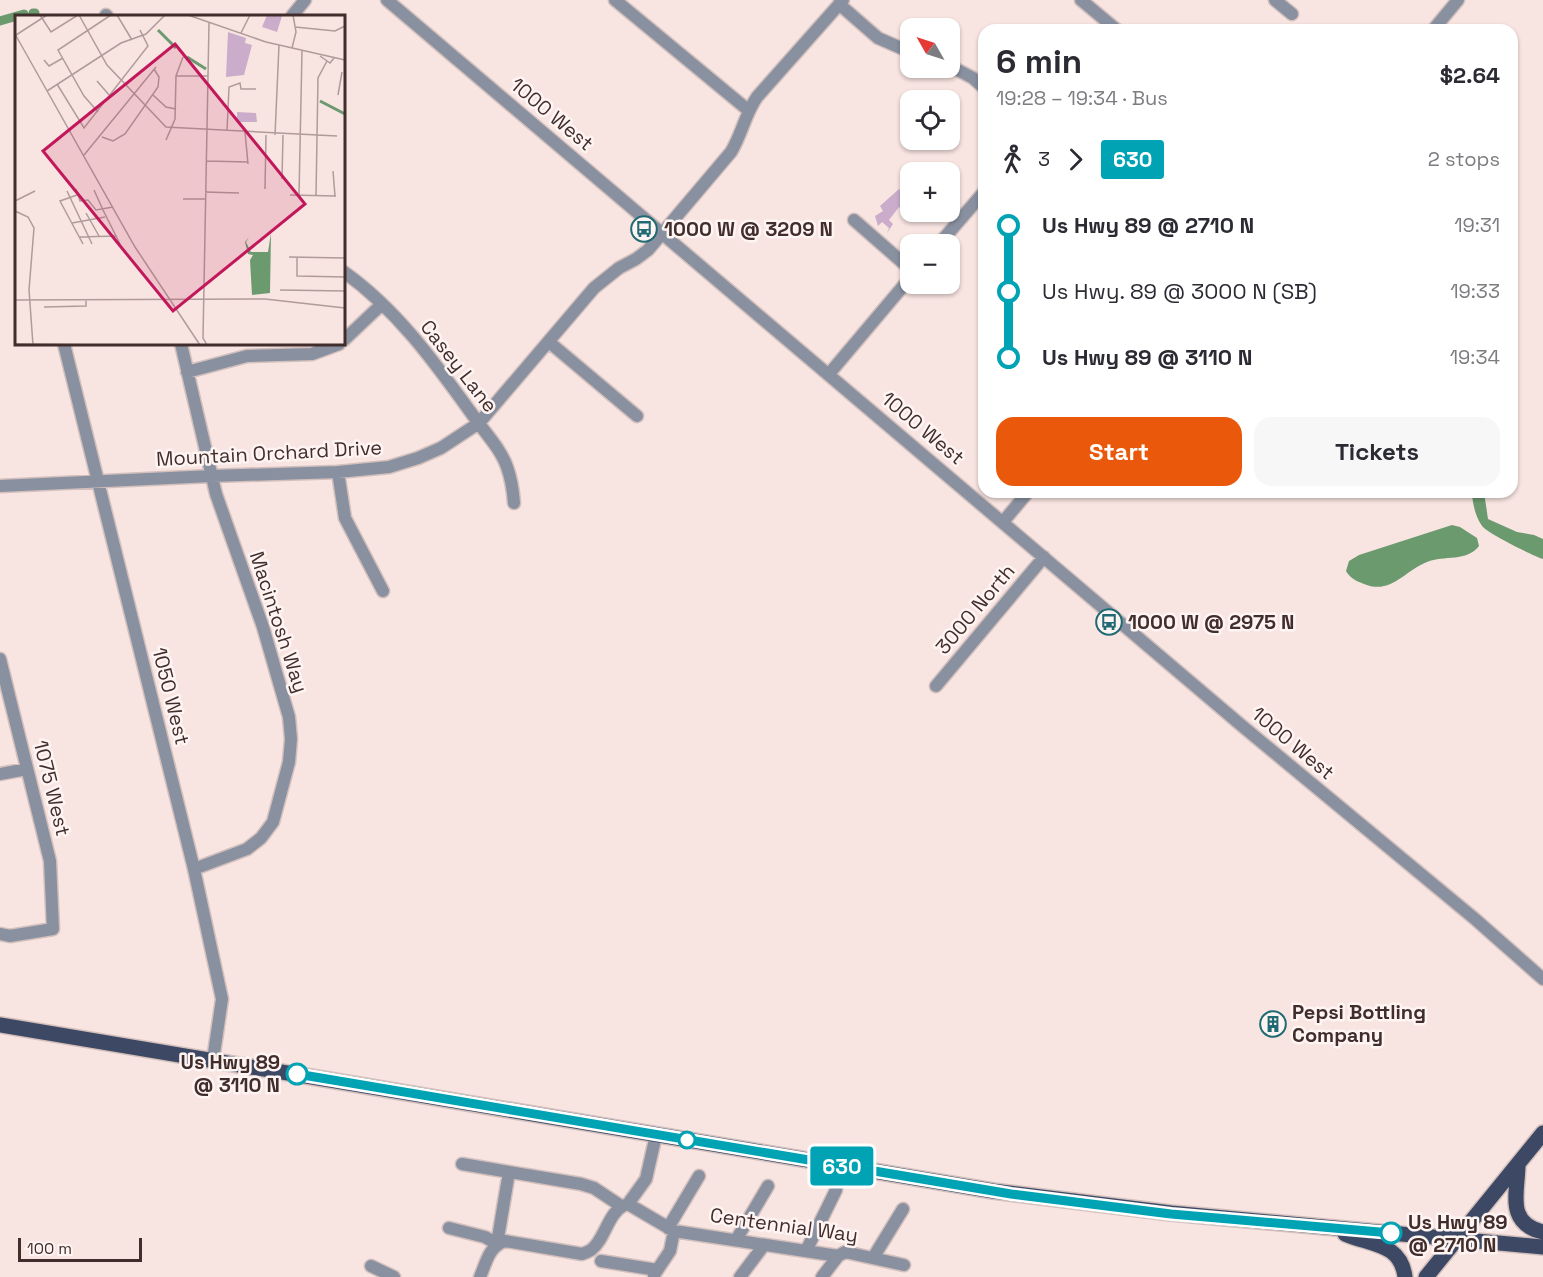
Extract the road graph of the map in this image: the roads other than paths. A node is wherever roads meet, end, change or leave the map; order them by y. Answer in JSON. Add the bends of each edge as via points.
{"nodes":[{"id":1,"x":305,"y":0,"type":"edge"},
{"id":2,"x":387,"y":0,"type":"edge"},
{"id":3,"x":615,"y":0,"type":"edge"},
{"id":4,"x":1081,"y":0,"type":"edge"},
{"id":5,"x":1275,"y":0,"type":"edge"},
{"id":6,"x":1458,"y":0,"type":"edge"},
{"id":7,"x":841,"y":2,"type":"edge"},
{"id":8,"x":1292,"y":14,"type":"dead end"},
{"id":9,"x":293,"y":15,"type":"edge"},
{"id":10,"x":1110,"y":24,"type":"edge"},
{"id":11,"x":1438,"y":24,"type":"edge"},
{"id":12,"x":900,"y":48,"type":"edge"},
{"id":13,"x":960,"y":71,"type":"edge"},
{"id":14,"x":978,"y":83,"type":"edge"},
{"id":15,"x":748,"y":110,"type":"junction"},
{"id":16,"x":978,"y":199,"type":"edge"},
{"id":17,"x":854,"y":220,"type":"dead end"},
{"id":18,"x":663,"y":233,"type":"junction"},
{"id":19,"x":948,"y":234,"type":"edge"},
{"id":20,"x":900,"y":260,"type":"edge"},
{"id":21,"x":345,"y":273,"type":"edge"},
{"id":22,"x":900,"y":290,"type":"edge"},
{"id":23,"x":382,"y":304,"type":"junction"},
{"id":24,"x":345,"y":339,"type":"edge"},
{"id":25,"x":549,"y":342,"type":"junction"},
{"id":26,"x":64,"y":345,"type":"edge"},
{"id":27,"x":181,"y":345,"type":"edge"},
{"id":28,"x":336,"y":345,"type":"edge"},
{"id":29,"x":187,"y":372,"type":"junction"},
{"id":30,"x":830,"y":374,"type":"junction"},
{"id":31,"x":637,"y":416,"type":"dead end"},
{"id":32,"x":479,"y":423,"type":"junction"},
{"id":33,"x":338,"y":472,"type":"junction"},
{"id":34,"x":212,"y":476,"type":"junction"},
{"id":35,"x":97,"y":481,"type":"junction"},
{"id":36,"x":0,"y":486,"type":"edge"},
{"id":37,"x":1023,"y":498,"type":"edge"},
{"id":38,"x":514,"y":503,"type":"dead end"},
{"id":39,"x":1003,"y":522,"type":"junction"},
{"id":40,"x":1044,"y":557,"type":"junction"},
{"id":41,"x":383,"y":591,"type":"dead end"},
{"id":42,"x":0,"y":659,"type":"edge"},
{"id":43,"x":936,"y":686,"type":"dead end"},
{"id":44,"x":27,"y":769,"type":"junction"},
{"id":45,"x":0,"y":774,"type":"edge"},
{"id":46,"x":194,"y":869,"type":"junction"},
{"id":47,"x":0,"y":934,"type":"edge"},
{"id":48,"x":1543,"y":979,"type":"edge"},
{"id":49,"x":0,"y":1025,"type":"edge"},
{"id":50,"x":213,"y":1060,"type":"junction"},
{"id":51,"x":1543,"y":1133,"type":"edge"},
{"id":52,"x":656,"y":1135,"type":"junction"},
{"id":53,"x":462,"y":1164,"type":"dead end"},
{"id":54,"x":1518,"y":1164,"type":"junction"},
{"id":55,"x":839,"y":1166,"type":"junction"},
{"id":56,"x":509,"y":1172,"type":"junction"},
{"id":57,"x":699,"y":1176,"type":"dead end"},
{"id":58,"x":768,"y":1186,"type":"dead end"},
{"id":59,"x":625,"y":1205,"type":"junction"},
{"id":60,"x":903,"y":1209,"type":"dead end"},
{"id":61,"x":1329,"y":1227,"type":"junction"},
{"id":62,"x":450,"y":1228,"type":"dead end"},
{"id":63,"x":671,"y":1230,"type":"junction"},
{"id":64,"x":1543,"y":1232,"type":"edge"},
{"id":65,"x":1458,"y":1238,"type":"junction"},
{"id":66,"x":736,"y":1240,"type":"junction"},
{"id":67,"x":497,"y":1244,"type":"junction"},
{"id":68,"x":764,"y":1245,"type":"junction"},
{"id":69,"x":1543,"y":1247,"type":"edge"},
{"id":70,"x":806,"y":1251,"type":"junction"},
{"id":71,"x":838,"y":1256,"type":"junction"},
{"id":72,"x":873,"y":1258,"type":"junction"},
{"id":73,"x":601,"y":1261,"type":"dead end"},
{"id":74,"x":904,"y":1265,"type":"dead end"},
{"id":75,"x":371,"y":1266,"type":"dead end"},
{"id":76,"x":655,"y":1274,"type":"edge"},
{"id":77,"x":394,"y":1277,"type":"edge"},
{"id":78,"x":480,"y":1277,"type":"edge"},
{"id":79,"x":740,"y":1277,"type":"edge"},
{"id":80,"x":822,"y":1277,"type":"edge"},
{"id":81,"x":1405,"y":1277,"type":"edge"},
{"id":82,"x":1426,"y":1277,"type":"edge"}],
"edges":[{"from":1,"to":9,"type":"street"},
{"from":2,"to":18,"type":"street","name":"1000 West"},
{"from":3,"to":15,"type":"street"},
{"from":4,"to":10,"type":"street"},
{"from":5,"to":8,"type":"street"},
{"from":6,"to":11,"type":"street"},
{"from":7,"to":12,"type":"street","via":[[878,38]]},
{"from":7,"to":15,"type":"street","name":"Mountain Orchard Drive"},
{"from":13,"to":14,"type":"street"},
{"from":15,"to":18,"type":"street","name":"Mountain Orchard Drive","via":[[731,152]]},
{"from":16,"to":19,"type":"street"},
{"from":17,"to":20,"type":"street"},
{"from":18,"to":25,"type":"street","name":"Mountain Orchard Drive","via":[[642,255],[599,284]]},
{"from":18,"to":30,"type":"street","name":"1000 West"},
{"from":21,"to":23,"type":"street","name":"Casey Lane"},
{"from":22,"to":30,"type":"street"},
{"from":23,"to":24,"type":"street"},
{"from":23,"to":32,"type":"street","name":"Casey Lane","via":[[430,356]]},
{"from":25,"to":31,"type":"street"},
{"from":25,"to":32,"type":"street","name":"Mountain Orchard Drive"},
{"from":26,"to":35,"type":"street","name":"1050 West"},
{"from":27,"to":29,"type":"street","name":"Macintosh Way"},
{"from":28,"to":29,"type":"street","via":[[312,354],[247,356]]},
{"from":29,"to":34,"type":"street","name":"Macintosh Way"},
{"from":30,"to":39,"type":"street","name":"1000 West"},
{"from":32,"to":33,"type":"street","name":"Mountain Orchard Drive","via":[[418,458],[389,467]]},
{"from":32,"to":38,"type":"street","name":"Casey Lane","via":[[507,466]]},
{"from":33,"to":34,"type":"street","name":"Mountain Orchard Drive"},
{"from":33,"to":41,"type":"street","via":[[345,518]]},
{"from":34,"to":35,"type":"street","name":"Mountain Orchard Drive"},
{"from":34,"to":46,"type":"street","name":"Macintosh Way","via":[[262,627],[289,717],[291,738],[289,762],[273,822],[248,849]]},
{"from":35,"to":36,"type":"street","name":"Mountain Orchard Drive"},
{"from":35,"to":46,"type":"street","name":"1050 West"},
{"from":37,"to":39,"type":"street"},
{"from":39,"to":40,"type":"street","name":"1000 West"},
{"from":40,"to":43,"type":"street","name":"3000 North"},
{"from":40,"to":48,"type":"street","name":"1000 West"},
{"from":42,"to":44,"type":"street","name":"1075 West"},
{"from":44,"to":45,"type":"street"},
{"from":44,"to":47,"type":"street","name":"1075 West","via":[[50,861],[53,929]]},
{"from":46,"to":50,"type":"street","name":"1050 West","via":[[222,999]]},
{"from":49,"to":50,"type":"main road"},
{"from":50,"to":52,"type":"main road"},
{"from":51,"to":54,"type":"main road"},
{"from":52,"to":55,"type":"main road"},
{"from":52,"to":59,"type":"street","via":[[646,1179]]},
{"from":53,"to":56,"type":"street","name":"Centennial Way"},
{"from":54,"to":64,"type":"main road","via":[[1518,1214],[1529,1227]]},
{"from":54,"to":65,"type":"main road"},
{"from":55,"to":61,"type":"main road","via":[[1066,1202]]},
{"from":55,"to":70,"type":"street","via":[[836,1190]]},
{"from":56,"to":59,"type":"street","name":"Centennial Way","via":[[580,1184]]},
{"from":56,"to":67,"type":"street"},
{"from":57,"to":63,"type":"street"},
{"from":58,"to":66,"type":"street"},
{"from":59,"to":63,"type":"street","name":"Centennial Way"},
{"from":59,"to":67,"type":"street","via":[[592,1250],[582,1254],[505,1241]]},
{"from":60,"to":72,"type":"street"},
{"from":61,"to":65,"type":"main road"},
{"from":61,"to":81,"type":"main road","via":[[1393,1252],[1401,1261]]},
{"from":62,"to":67,"type":"street"},
{"from":63,"to":66,"type":"street","name":"Centennial Way"},
{"from":63,"to":76,"type":"street","via":[[670,1251]]},
{"from":65,"to":69,"type":"main road"},
{"from":65,"to":82,"type":"main road"},
{"from":66,"to":68,"type":"street","name":"Centennial Way"},
{"from":67,"to":78,"type":"street"},
{"from":68,"to":70,"type":"street","name":"Centennial Way"},
{"from":68,"to":79,"type":"street"},
{"from":70,"to":71,"type":"street","name":"Centennial Way"},
{"from":71,"to":72,"type":"street","name":"Centennial Way","via":[[845,1252]]},
{"from":71,"to":80,"type":"street"},
{"from":72,"to":74,"type":"street","name":"Centennial Way"},
{"from":73,"to":76,"type":"street"},
{"from":75,"to":77,"type":"street"}]}
